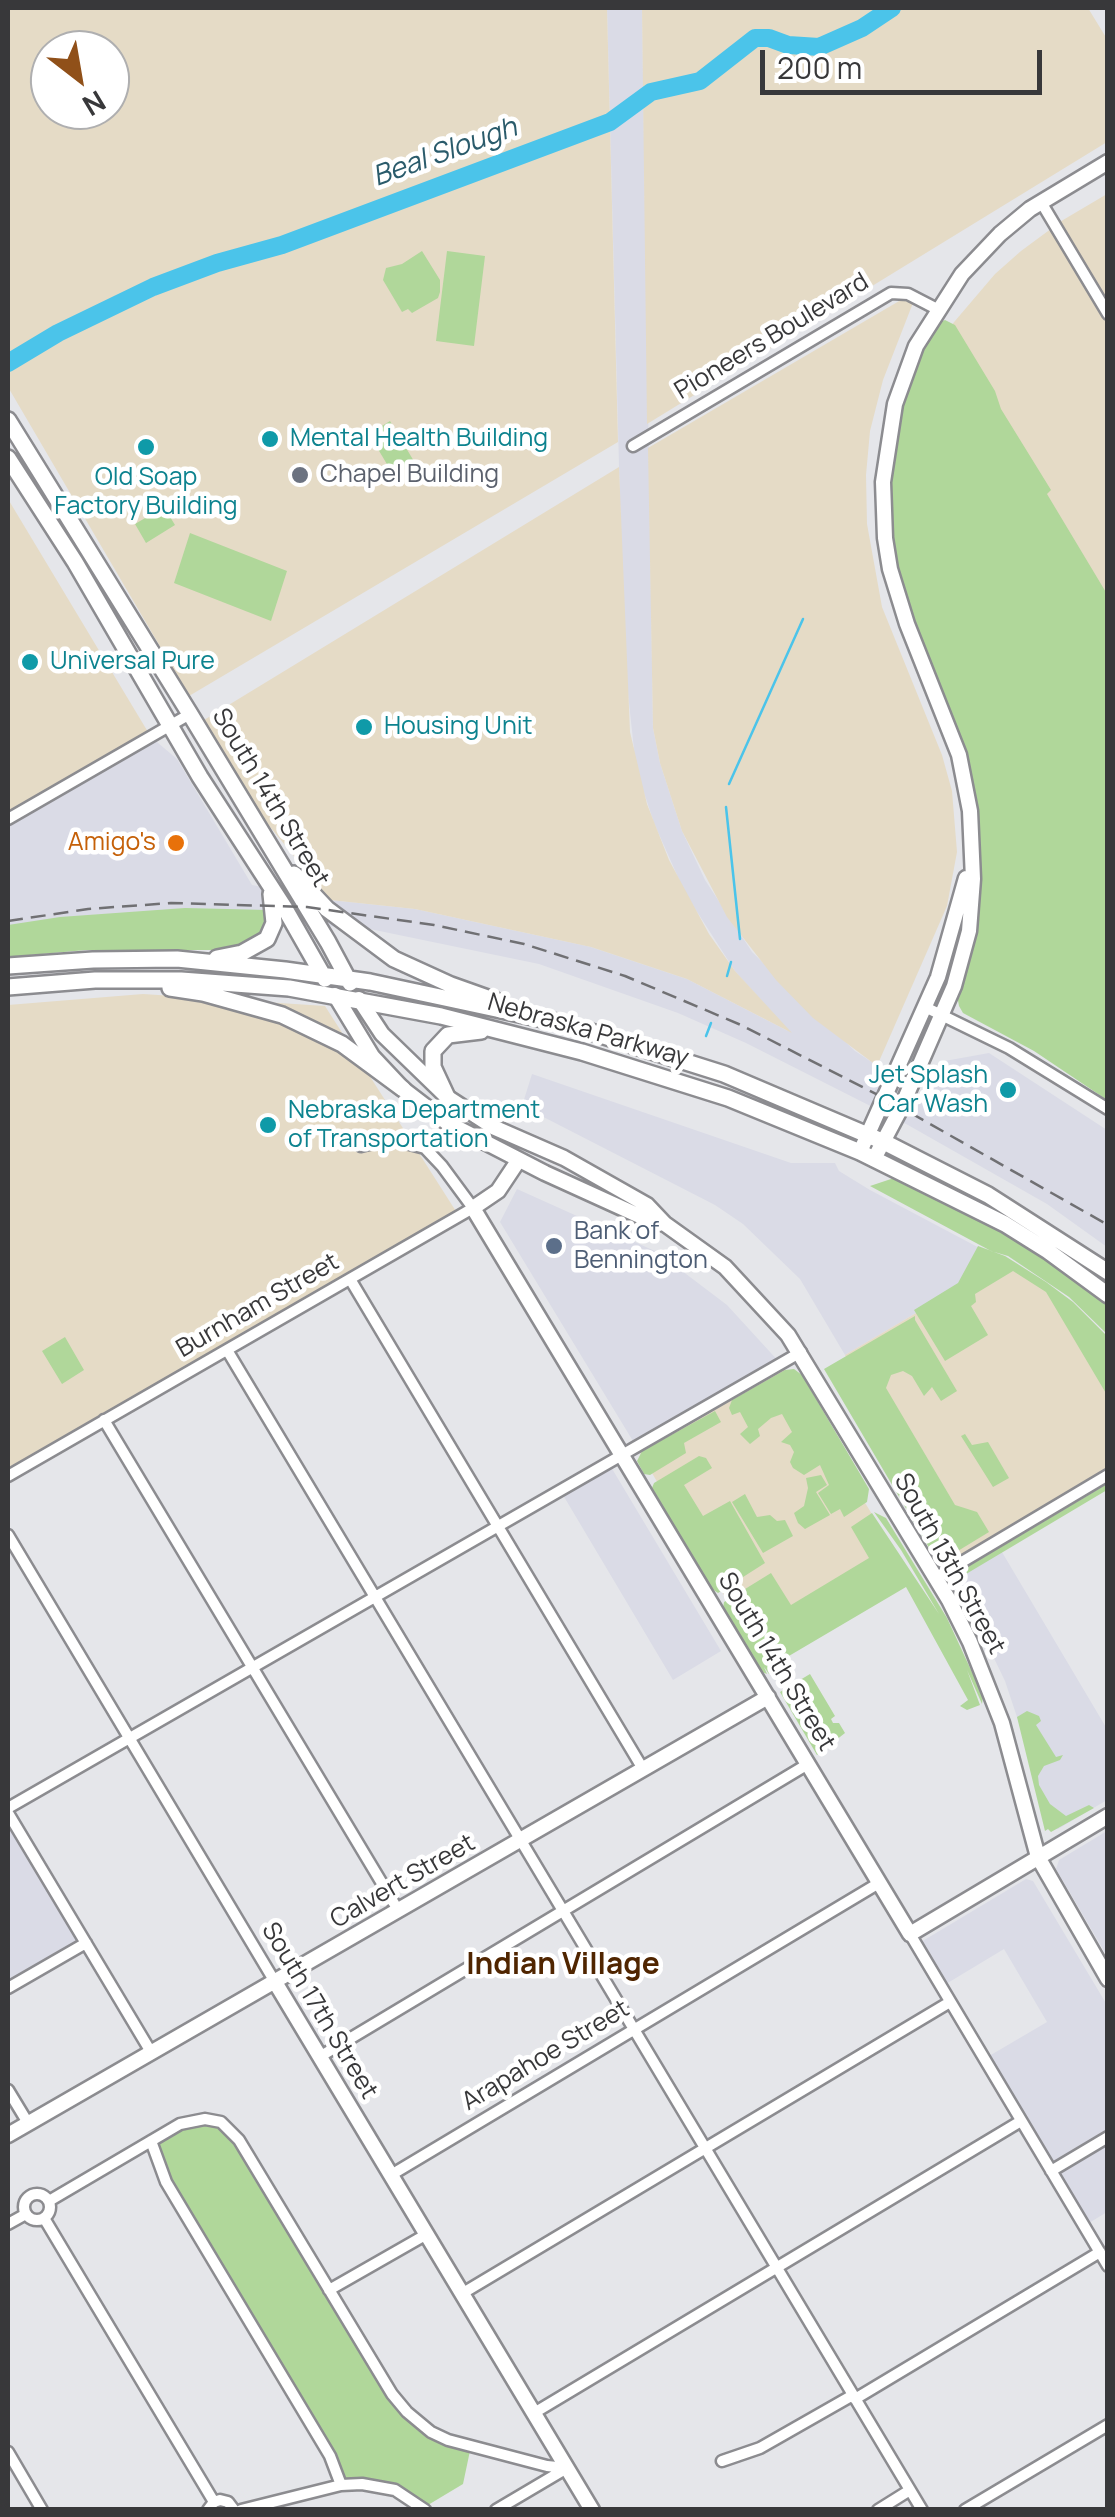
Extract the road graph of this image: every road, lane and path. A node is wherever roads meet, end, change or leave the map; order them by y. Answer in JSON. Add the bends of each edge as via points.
{"nodes":[{"id":1,"x":1108,"y":162,"type":"edge"},
{"id":2,"x":1041,"y":202,"type":"junction"},
{"id":3,"x":937,"y":309,"type":"junction"},
{"id":4,"x":1108,"y":314,"type":"edge"},
{"id":5,"x":8,"y":420,"type":"edge"},
{"id":6,"x":633,"y":446,"type":"dead end"},
{"id":7,"x":8,"y":458,"type":"edge"},
{"id":8,"x":190,"y":714,"type":"junction"},
{"id":9,"x":171,"y":725,"type":"junction"},
{"id":10,"x":8,"y":819,"type":"edge"},
{"id":11,"x":256,"y":826,"type":"junction"},
{"id":12,"x":972,"y":843,"type":"junction"},
{"id":13,"x":268,"y":885,"type":"junction"},
{"id":14,"x":177,"y":959,"type":"junction"},
{"id":15,"x":8,"y":966,"type":"edge"},
{"id":16,"x":323,"y":975,"type":"junction"},
{"id":17,"x":347,"y":978,"type":"junction"},
{"id":18,"x":111,"y":980,"type":"junction"},
{"id":19,"x":8,"y":986,"type":"edge"},
{"id":20,"x":334,"y":995,"type":"junction"},
{"id":21,"x":359,"y":999,"type":"junction"},
{"id":22,"x":925,"y":1008,"type":"junction"},
{"id":23,"x":942,"y":1015,"type":"junction"},
{"id":24,"x":566,"y":1024,"type":"junction"},
{"id":25,"x":503,"y":1032,"type":"junction"},
{"id":26,"x":403,"y":1089,"type":"junction"},
{"id":27,"x":447,"y":1097,"type":"junction"},
{"id":28,"x":1108,"y":1109,"type":"edge"},
{"id":29,"x":876,"y":1139,"type":"junction"},
{"id":30,"x":361,"y":1146,"type":"dead end"},
{"id":31,"x":867,"y":1156,"type":"junction"},
{"id":32,"x":518,"y":1160,"type":"junction"},
{"id":33,"x":473,"y":1208,"type":"junction"},
{"id":34,"x":665,"y":1224,"type":"junction"},
{"id":35,"x":1108,"y":1272,"type":"edge"},
{"id":36,"x":350,"y":1279,"type":"junction"},
{"id":37,"x":1108,"y":1295,"type":"edge"},
{"id":38,"x":227,"y":1350,"type":"junction"},
{"id":39,"x":801,"y":1352,"type":"junction"},
{"id":40,"x":104,"y":1420,"type":"junction"},
{"id":41,"x":622,"y":1454,"type":"junction"},
{"id":42,"x":1108,"y":1474,"type":"edge"},
{"id":43,"x":8,"y":1476,"type":"edge"},
{"id":44,"x":498,"y":1526,"type":"junction"},
{"id":45,"x":8,"y":1535,"type":"edge"},
{"id":46,"x":935,"y":1578,"type":"junction"},
{"id":47,"x":375,"y":1596,"type":"junction"},
{"id":48,"x":252,"y":1667,"type":"junction"},
{"id":49,"x":768,"y":1697,"type":"junction"},
{"id":50,"x":129,"y":1738,"type":"junction"},
{"id":51,"x":808,"y":1764,"type":"junction"},
{"id":52,"x":643,"y":1769,"type":"junction"},
{"id":53,"x":8,"y":1810,"type":"edge"},
{"id":54,"x":1108,"y":1816,"type":"edge"},
{"id":55,"x":520,"y":1840,"type":"junction"},
{"id":56,"x":1038,"y":1857,"type":"junction"},
{"id":57,"x":879,"y":1883,"type":"junction"},
{"id":58,"x":398,"y":1910,"type":"junction"},
{"id":59,"x":563,"y":1911,"type":"junction"},
{"id":60,"x":910,"y":1934,"type":"junction"},
{"id":61,"x":86,"y":1943,"type":"junction"},
{"id":62,"x":1108,"y":1979,"type":"edge"},
{"id":63,"x":275,"y":1982,"type":"junction"},
{"id":64,"x":8,"y":1988,"type":"edge"},
{"id":65,"x":950,"y":2002,"type":"junction"},
{"id":66,"x":634,"y":2030,"type":"junction"},
{"id":67,"x":151,"y":2052,"type":"junction"},
{"id":68,"x":320,"y":2056,"type":"junction"},
{"id":69,"x":8,"y":2090,"type":"edge"},
{"id":70,"x":1021,"y":2121,"type":"junction"},
{"id":71,"x":28,"y":2123,"type":"junction"},
{"id":72,"x":8,"y":2135,"type":"edge"},
{"id":73,"x":1108,"y":2137,"type":"edge"},
{"id":74,"x":151,"y":2141,"type":"junction"},
{"id":75,"x":705,"y":2149,"type":"junction"},
{"id":76,"x":1051,"y":2171,"type":"junction"},
{"id":77,"x":391,"y":2174,"type":"junction"},
{"id":78,"x":48,"y":2201,"type":"junction"},
{"id":79,"x":26,"y":2214,"type":"junction"},
{"id":80,"x":44,"y":2218,"type":"junction"},
{"id":81,"x":8,"y":2224,"type":"edge"},
{"id":82,"x":427,"y":2234,"type":"junction"},
{"id":83,"x":1100,"y":2252,"type":"junction"},
{"id":84,"x":1108,"y":2266,"type":"edge"},
{"id":85,"x":776,"y":2268,"type":"junction"},
{"id":86,"x":329,"y":2290,"type":"junction"},
{"id":87,"x":463,"y":2294,"type":"junction"},
{"id":88,"x":854,"y":2397,"type":"junction"},
{"id":89,"x":534,"y":2412,"type":"junction"},
{"id":90,"x":1108,"y":2425,"type":"edge"},
{"id":91,"x":8,"y":2452,"type":"edge"},
{"id":92,"x":722,"y":2461,"type":"dead end"},
{"id":93,"x":568,"y":2468,"type":"junction"},
{"id":94,"x":341,"y":2485,"type":"junction"},
{"id":95,"x":910,"y":2490,"type":"junction"},
{"id":96,"x":211,"y":2506,"type":"edge"},
{"id":97,"x":42,"y":2510,"type":"edge"},
{"id":98,"x":237,"y":2510,"type":"edge"},
{"id":99,"x":425,"y":2510,"type":"edge"},
{"id":100,"x":496,"y":2510,"type":"edge"},
{"id":101,"x":592,"y":2510,"type":"edge"},
{"id":102,"x":878,"y":2510,"type":"edge"},
{"id":103,"x":922,"y":2510,"type":"edge"},
{"id":104,"x":965,"y":2510,"type":"edge"}],
"edges":[{"from":1,"to":2,"type":"main road"},
{"from":2,"to":3,"type":"main road","via":[[980,254]]},
{"from":2,"to":4,"type":"street"},
{"from":3,"to":6,"type":"street","name":"Pioneers Boulevard","via":[[891,293]]},
{"from":3,"to":12,"type":"main road","via":[[895,404],[883,510],[898,597],[959,755]]},
{"from":5,"to":8,"type":"main road","name":"South 14th Street"},
{"from":7,"to":9,"type":"main road","name":"South 14th Street"},
{"from":8,"to":9,"type":"street"},
{"from":8,"to":11,"type":"main road","name":"South 14th Street"},
{"from":9,"to":10,"type":"street"},
{"from":9,"to":13,"type":"main road","name":"South 14th Street"},
{"from":11,"to":17,"type":"main road","name":"South 14th Street"},
{"from":11,"to":24,"type":"main road","via":[[327,909],[394,959],[451,986]]},
{"from":12,"to":22,"type":"main road","via":[[956,922]]},
{"from":12,"to":23,"type":"main road","via":[[969,931]]},
{"from":13,"to":14,"type":"main road","via":[[274,924],[261,944],[228,957]]},
{"from":13,"to":16,"type":"main road","name":"South 14th Street"},
{"from":14,"to":15,"type":"main road","name":"Nebraska Parkway"},
{"from":14,"to":16,"type":"main road","name":"Nebraska Parkway"},
{"from":16,"to":17,"type":"main road","name":"Nebraska Parkway"},
{"from":16,"to":20,"type":"main road","name":"South 14th Street"},
{"from":17,"to":21,"type":"main road","name":"South 14th Street"},
{"from":17,"to":24,"type":"main road","name":"Nebraska Parkway"},
{"from":18,"to":19,"type":"main road","name":"Nebraska Parkway"},
{"from":18,"to":20,"type":"main road","name":"Nebraska Parkway","via":[[237,983]]},
{"from":18,"to":26,"type":"main road","via":[[204,993],[282,1014],[342,1044]]},
{"from":20,"to":21,"type":"main road","name":"Nebraska Parkway"},
{"from":20,"to":26,"type":"main road","name":"South 13th Street","via":[[372,1056]]},
{"from":21,"to":25,"type":"main road","name":"Nebraska Parkway"},
{"from":21,"to":27,"type":"main road","name":"South 13th Street","via":[[382,1034]]},
{"from":22,"to":23,"type":"street"},
{"from":22,"to":29,"type":"main road"},
{"from":23,"to":28,"type":"street"},
{"from":23,"to":29,"type":"main road"},
{"from":24,"to":29,"type":"main road","name":"Nebraska Parkway","via":[[724,1074]]},
{"from":25,"to":27,"type":"main road","via":[[456,1032],[437,1043],[432,1067]]},
{"from":25,"to":31,"type":"main road","name":"Nebraska Parkway","via":[[728,1098]]},
{"from":26,"to":32,"type":"main road","name":"South 13th Street","via":[[456,1128]]},
{"from":27,"to":34,"type":"main road","name":"South 13th Street","via":[[493,1127],[610,1182]]},
{"from":29,"to":31,"type":"main road"},
{"from":29,"to":35,"type":"main road","name":"Nebraska Parkway","via":[[1026,1217]]},
{"from":30,"to":33,"type":"street","name":"South 14th Street","via":[[390,1139],[425,1148]]},
{"from":31,"to":37,"type":"main road","name":"Nebraska Parkway","via":[[1005,1224]]},
{"from":32,"to":33,"type":"main road","name":"Burnham Street","via":[[505,1184]]},
{"from":32,"to":34,"type":"main road","name":"South 13th Street"},
{"from":33,"to":36,"type":"street","name":"Burnham Street"},
{"from":33,"to":41,"type":"main road","name":"South 14th Street"},
{"from":34,"to":39,"type":"main road","name":"South 13th Street","via":[[742,1282]]},
{"from":36,"to":38,"type":"street","name":"Burnham Street"},
{"from":36,"to":44,"type":"street"},
{"from":38,"to":40,"type":"street","name":"Burnham Street"},
{"from":38,"to":47,"type":"street"},
{"from":39,"to":41,"type":"street"},
{"from":39,"to":46,"type":"main road","name":"South 13th Street"},
{"from":40,"to":43,"type":"street","name":"Burnham Street"},
{"from":40,"to":48,"type":"street"},
{"from":41,"to":44,"type":"street"},
{"from":41,"to":49,"type":"main road","name":"South 14th Street"},
{"from":42,"to":46,"type":"street"},
{"from":44,"to":47,"type":"street"},
{"from":44,"to":52,"type":"street"},
{"from":45,"to":50,"type":"street","name":"South 17th Street"},
{"from":46,"to":56,"type":"main road","name":"South 13th Street","via":[[988,1684]]},
{"from":47,"to":48,"type":"street"},
{"from":47,"to":55,"type":"street"},
{"from":48,"to":50,"type":"street"},
{"from":48,"to":58,"type":"street"},
{"from":49,"to":51,"type":"main road","name":"South 14th Street"},
{"from":49,"to":52,"type":"main road","name":"Calvert Street"},
{"from":50,"to":53,"type":"street"},
{"from":50,"to":63,"type":"street","name":"South 17th Street"},
{"from":51,"to":57,"type":"main road","name":"South 14th Street"},
{"from":51,"to":59,"type":"street"},
{"from":52,"to":55,"type":"main road","name":"Calvert Street"},
{"from":53,"to":61,"type":"street"},
{"from":54,"to":56,"type":"main road"},
{"from":55,"to":58,"type":"main road","name":"Calvert Street"},
{"from":55,"to":59,"type":"street"},
{"from":56,"to":60,"type":"main road"},
{"from":56,"to":62,"type":"main road","name":"South 13th Street"},
{"from":57,"to":60,"type":"main road","name":"South 14th Street"},
{"from":57,"to":66,"type":"street","name":"Arapahoe Street"},
{"from":58,"to":63,"type":"main road","name":"Calvert Street"},
{"from":59,"to":66,"type":"street"},
{"from":59,"to":68,"type":"street"},
{"from":60,"to":65,"type":"street","name":"South 14th Street"},
{"from":61,"to":64,"type":"street"},
{"from":61,"to":67,"type":"street"},
{"from":63,"to":67,"type":"main road","name":"Calvert Street"},
{"from":63,"to":68,"type":"main road","name":"South 17th Street"},
{"from":65,"to":70,"type":"street","name":"South 14th Street"},
{"from":65,"to":75,"type":"street"},
{"from":66,"to":75,"type":"street"},
{"from":66,"to":77,"type":"street","name":"Arapahoe Street"},
{"from":67,"to":71,"type":"main road","name":"Calvert Street"},
{"from":68,"to":77,"type":"main road","name":"South 17th Street"},
{"from":69,"to":71,"type":"street"},
{"from":70,"to":76,"type":"street","name":"South 14th Street"},
{"from":70,"to":85,"type":"street"},
{"from":71,"to":72,"type":"main road","name":"Calvert Street"},
{"from":73,"to":76,"type":"street"},
{"from":74,"to":78,"type":"street"},
{"from":74,"to":86,"type":"street","via":[[189,2121],[213,2120],[229,2128]]},
{"from":74,"to":94,"type":"street","via":[[166,2182]]},
{"from":75,"to":85,"type":"street"},
{"from":75,"to":87,"type":"street"},
{"from":76,"to":83,"type":"street","name":"South 14th Street"},
{"from":77,"to":82,"type":"main road","name":"South 17th Street"},
{"from":78,"to":79,"type":"street","via":[[33,2194],[24,2204]]},
{"from":78,"to":80,"type":"street"},
{"from":79,"to":80,"type":"street"},
{"from":79,"to":81,"type":"street"},
{"from":80,"to":96,"type":"street"},
{"from":82,"to":86,"type":"street"},
{"from":82,"to":87,"type":"main road","name":"South 17th Street"},
{"from":83,"to":84,"type":"street","name":"South 14th Street"},
{"from":83,"to":88,"type":"street"},
{"from":85,"to":88,"type":"street"},
{"from":85,"to":89,"type":"street"},
{"from":86,"to":93,"type":"street","via":[[392,2394],[420,2424],[448,2440]]},
{"from":87,"to":89,"type":"main road","name":"South 17th Street"},
{"from":88,"to":92,"type":"street"},
{"from":88,"to":95,"type":"street"},
{"from":89,"to":93,"type":"main road","name":"South 17th Street"},
{"from":90,"to":104,"type":"street"},
{"from":91,"to":97,"type":"street"},
{"from":93,"to":100,"type":"street"},
{"from":93,"to":101,"type":"main road","name":"South 17th Street"},
{"from":94,"to":98,"type":"street"},
{"from":94,"to":99,"type":"street","via":[[395,2490]]},
{"from":95,"to":102,"type":"street"},
{"from":95,"to":103,"type":"street"},
{"from":96,"to":98,"type":"street","via":[[224,2500]]}]}
